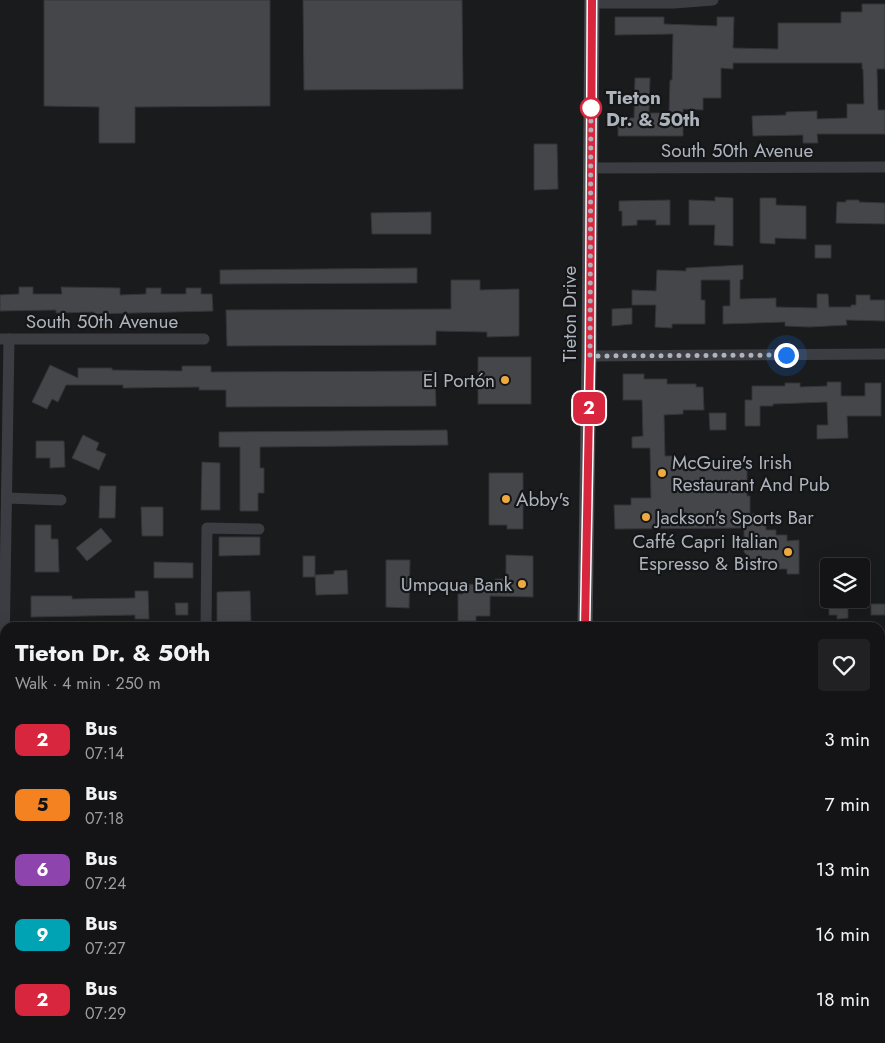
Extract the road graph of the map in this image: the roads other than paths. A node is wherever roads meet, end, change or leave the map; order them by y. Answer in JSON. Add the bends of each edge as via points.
{"nodes":[{"id":1,"x":713,"y":0,"type":"edge"},
{"id":2,"x":592,"y":2,"type":"edge"},
{"id":3,"x":885,"y":167,"type":"edge"},
{"id":4,"x":590,"y":168,"type":"junction"},
{"id":5,"x":4,"y":339,"type":"edge"},
{"id":6,"x":204,"y":339,"type":"dead end"},
{"id":7,"x":885,"y":354,"type":"edge"},
{"id":8,"x":590,"y":356,"type":"junction"},
{"id":9,"x":7,"y":498,"type":"junction"},
{"id":10,"x":61,"y":500,"type":"dead end"},
{"id":11,"x":259,"y":528,"type":"dead end"},
{"id":12,"x":4,"y":622,"type":"edge"},
{"id":13,"x":206,"y":622,"type":"edge"},
{"id":14,"x":585,"y":622,"type":"edge"}],
"edges":[{"from":1,"to":2,"type":"street"},
{"from":2,"to":4,"type":"main road","name":"Tieton Drive"},
{"from":3,"to":4,"type":"street","name":"South 50th Avenue"},
{"from":4,"to":8,"type":"main road","name":"Tieton Drive"},
{"from":5,"to":6,"type":"street","name":"South 50th Avenue"},
{"from":5,"to":9,"type":"street"},
{"from":7,"to":8,"type":"street"},
{"from":8,"to":14,"type":"main road","name":"Tieton Drive"},
{"from":9,"to":10,"type":"street"},
{"from":9,"to":12,"type":"street"},
{"from":11,"to":13,"type":"street","via":[[207,528]]}]}
